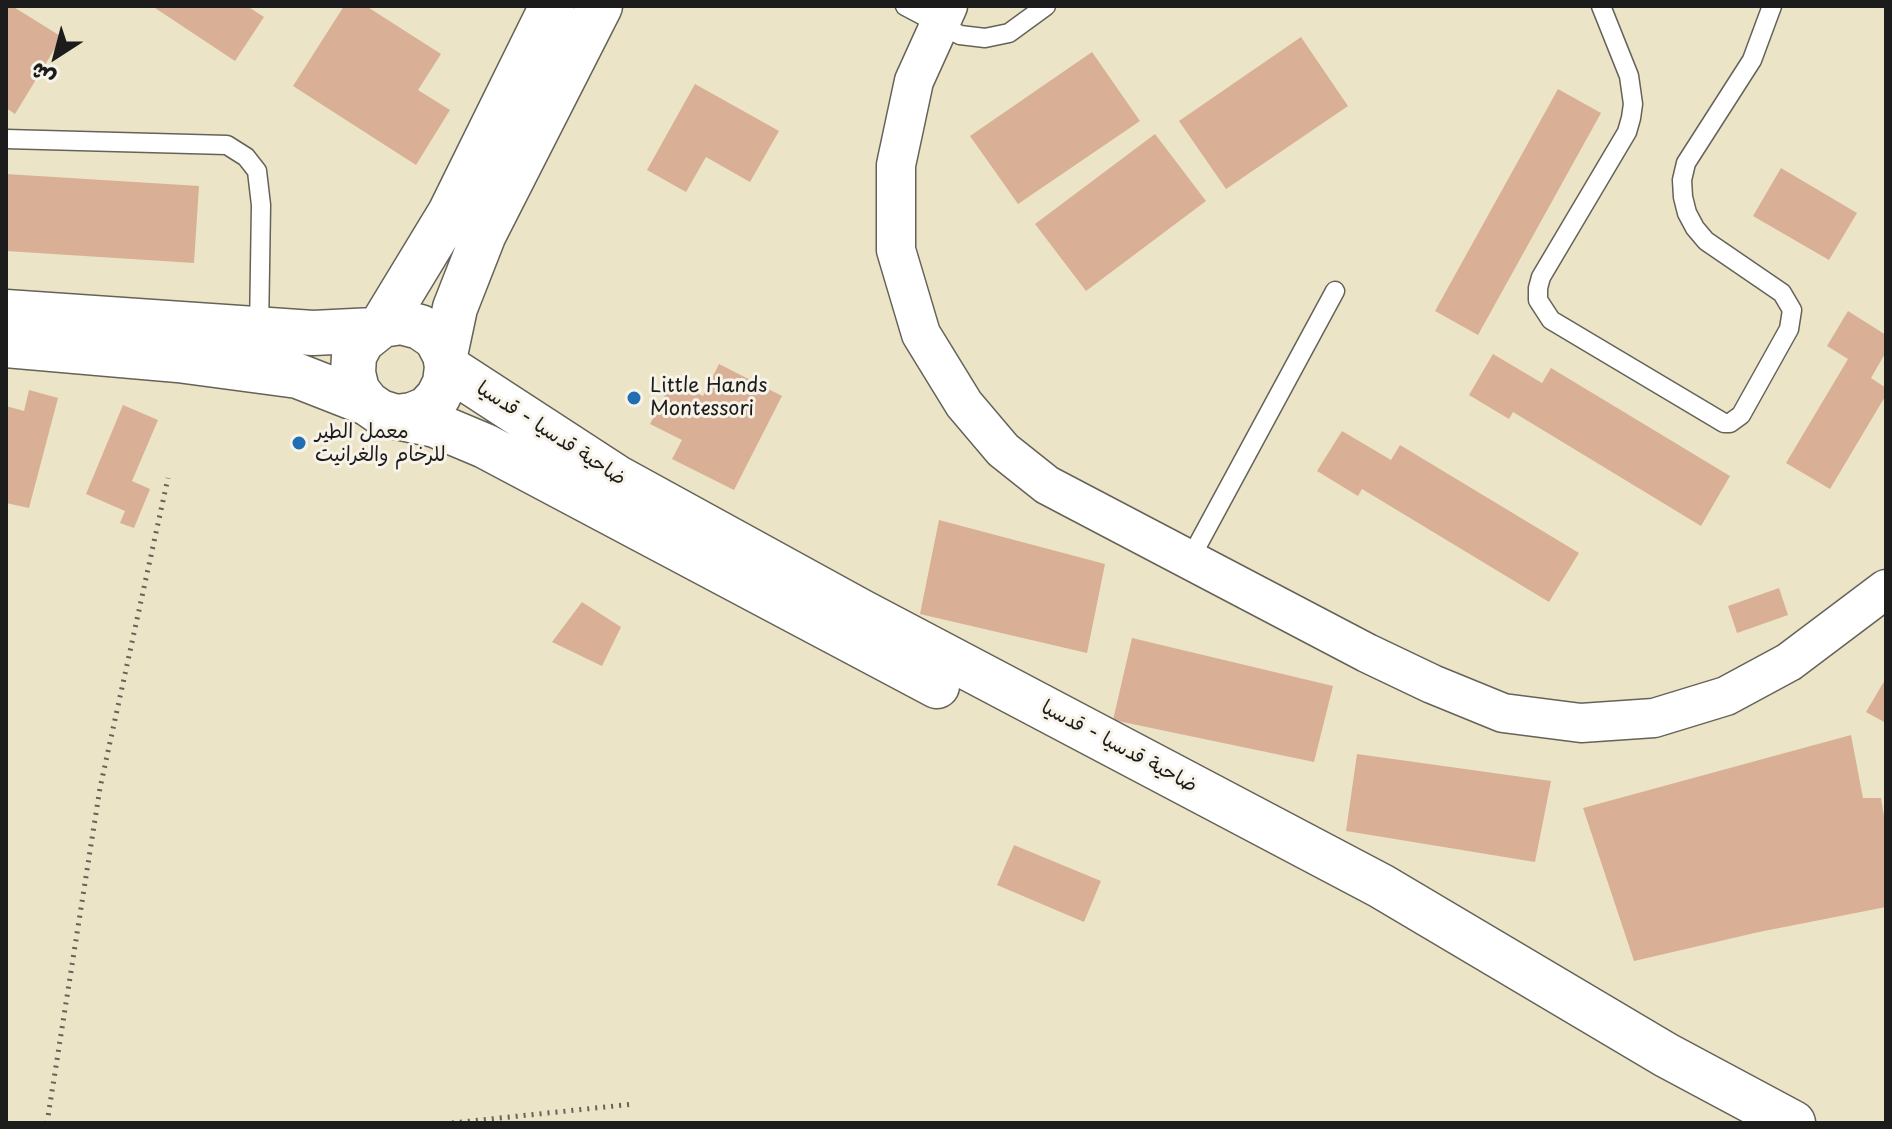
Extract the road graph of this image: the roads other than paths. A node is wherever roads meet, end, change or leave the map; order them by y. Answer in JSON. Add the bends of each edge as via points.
{"nodes":[{"id":1,"x":552,"y":6,"type":"edge"},
{"id":2,"x":600,"y":6,"type":"edge"},
{"id":3,"x":905,"y":6,"type":"edge"},
{"id":4,"x":1046,"y":6,"type":"edge"},
{"id":5,"x":1601,"y":6,"type":"edge"},
{"id":6,"x":1772,"y":6,"type":"edge"},
{"id":7,"x":943,"y":16,"type":"edge"},
{"id":8,"x":6,"y":139,"type":"edge"},
{"id":9,"x":1335,"y":291,"type":"dead end"},
{"id":10,"x":6,"y":312,"type":"edge"},
{"id":11,"x":378,"y":328,"type":"junction"},
{"id":12,"x":259,"y":330,"type":"junction"},
{"id":13,"x":6,"y":345,"type":"edge"},
{"id":14,"x":446,"y":361,"type":"junction"},
{"id":15,"x":382,"y":410,"type":"junction"},
{"id":16,"x":1190,"y":559,"type":"junction"},
{"id":17,"x":1886,"y":589,"type":"edge"},
{"id":18,"x":1733,"y":1123,"type":"edge"},
{"id":19,"x":1793,"y":1123,"type":"edge"}],
"edges":[{"from":1,"to":11,"type":"main road","via":[[450,213]]},
{"from":2,"to":14,"type":"main road","via":[[484,234],[455,308]]},
{"from":3,"to":7,"type":"lane"},
{"from":4,"to":7,"type":"lane","via":[[1009,33],[985,38],[960,35]]},
{"from":5,"to":6,"type":"lane","via":[[1629,76],[1631,118],[1541,277],[1538,300],[1551,320],[1724,423],[1741,415],[1789,329],[1792,310],[1782,293],[1706,241],[1687,213],[1682,180],[1686,163],[1752,60]]},
{"from":7,"to":16,"type":"street","via":[[914,81],[896,165],[896,250],[921,334],[964,404],[1003,450],[1047,485]]},
{"from":8,"to":12,"type":"lane","via":[[227,145],[246,157],[257,171],[261,205]]},
{"from":9,"to":16,"type":"lane"},
{"from":10,"to":12,"type":"main road"},
{"from":11,"to":12,"type":"main road"},
{"from":11,"to":14,"type":"main road","via":[[401,322],[420,327],[436,338]]},
{"from":11,"to":15,"type":"main road","via":[[362,341],[353,373],[357,390]]},
{"from":13,"to":15,"type":"main road","name":"ضاحية قدسيا - قدسيا","via":[[298,376]]},
{"from":14,"to":15,"type":"main road","via":[[445,383],[427,409],[412,415]]},
{"from":14,"to":19,"type":"main road","name":"ضاحية قدسيا - قدسيا","via":[[616,477],[1381,886],[1666,1055]]},
{"from":15,"to":18,"type":"main road","name":"ضاحية قدسيا - قدسيا","via":[[485,446],[1367,910]]},
{"from":16,"to":17,"type":"street","via":[[1432,684],[1503,713],[1581,723],[1654,718],[1726,696],[1789,662]]}]}
